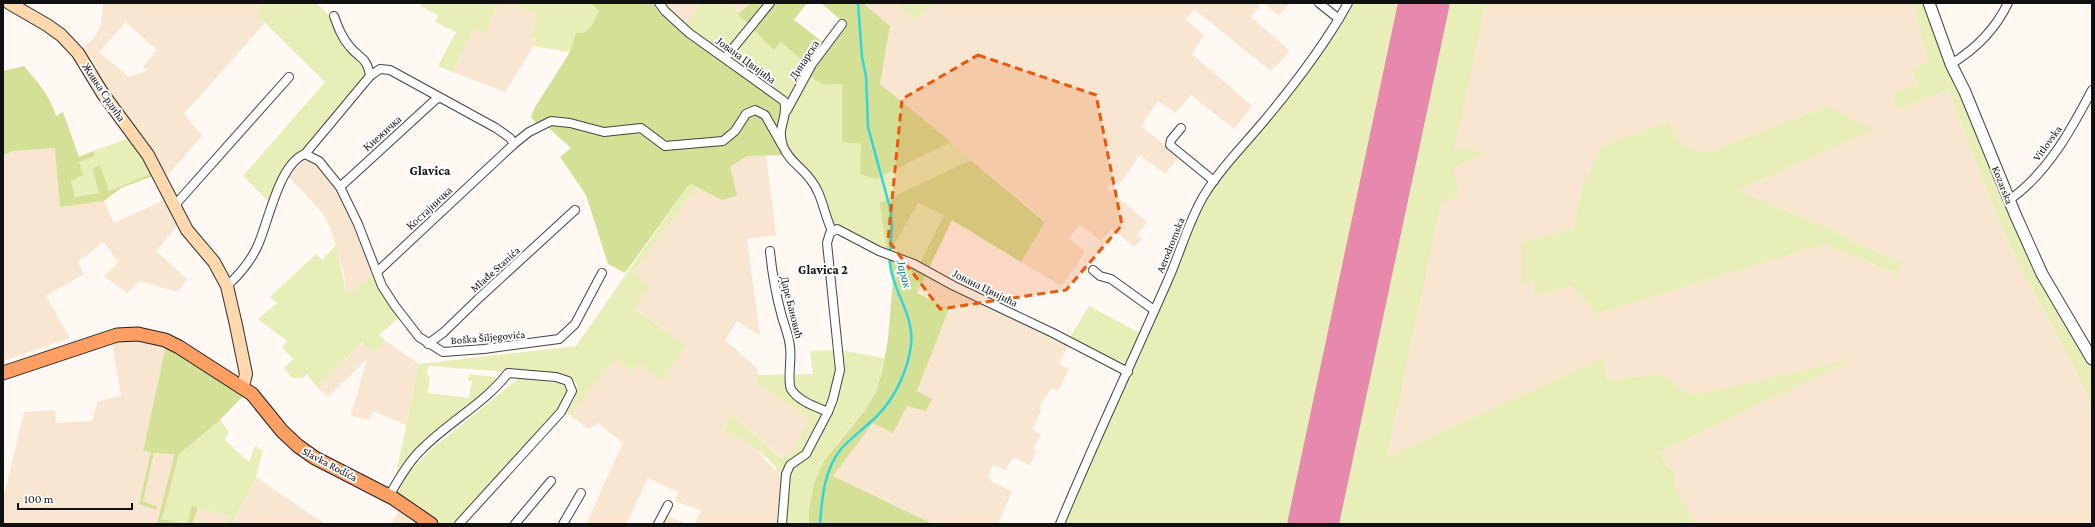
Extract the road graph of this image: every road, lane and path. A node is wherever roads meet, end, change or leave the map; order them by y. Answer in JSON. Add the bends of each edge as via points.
{"nodes":[{"id":1,"x":9,"y":3,"type":"edge"},
{"id":2,"x":659,"y":3,"type":"edge"},
{"id":3,"x":770,"y":3,"type":"edge"},
{"id":4,"x":1319,"y":3,"type":"edge"},
{"id":5,"x":1348,"y":3,"type":"edge"},
{"id":6,"x":1929,"y":3,"type":"edge"},
{"id":7,"x":2008,"y":3,"type":"edge"},
{"id":8,"x":334,"y":16,"type":"dead end"},
{"id":9,"x":1339,"y":19,"type":"junction"},
{"id":10,"x":842,"y":24,"type":"dead end"},
{"id":11,"x":725,"y":58,"type":"junction"},
{"id":12,"x":1951,"y":64,"type":"junction"},
{"id":13,"x":370,"y":76,"type":"junction"},
{"id":14,"x":289,"y":77,"type":"dead end"},
{"id":15,"x":2092,"y":90,"type":"edge"},
{"id":16,"x":439,"y":98,"type":"junction"},
{"id":17,"x":787,"y":110,"type":"junction"},
{"id":18,"x":1181,"y":128,"type":"dead end"},
{"id":19,"x":514,"y":144,"type":"junction"},
{"id":20,"x":782,"y":145,"type":"junction"},
{"id":21,"x":305,"y":154,"type":"junction"},
{"id":22,"x":1214,"y":180,"type":"junction"},
{"id":23,"x":340,"y":187,"type":"junction"},
{"id":24,"x":2009,"y":200,"type":"junction"},
{"id":25,"x":174,"y":205,"type":"junction"},
{"id":26,"x":575,"y":210,"type":"dead end"},
{"id":27,"x":832,"y":230,"type":"junction"},
{"id":28,"x":770,"y":251,"type":"dead end"},
{"id":29,"x":1093,"y":270,"type":"dead end"},
{"id":30,"x":377,"y":272,"type":"junction"},
{"id":31,"x":602,"y":273,"type":"dead end"},
{"id":32,"x":227,"y":286,"type":"junction"},
{"id":33,"x":1154,"y":310,"type":"junction"},
{"id":34,"x":428,"y":344,"type":"junction"},
{"id":35,"x":2092,"y":359,"type":"edge"},
{"id":36,"x":1128,"y":372,"type":"junction"},
{"id":37,"x":3,"y":373,"type":"edge"},
{"id":38,"x":243,"y":386,"type":"junction"},
{"id":39,"x":828,"y":412,"type":"junction"},
{"id":40,"x":551,"y":481,"type":"dead end"},
{"id":41,"x":581,"y":493,"type":"dead end"},
{"id":42,"x":388,"y":496,"type":"junction"},
{"id":43,"x":668,"y":505,"type":"dead end"},
{"id":44,"x":431,"y":524,"type":"edge"},
{"id":45,"x":459,"y":524,"type":"edge"},
{"id":46,"x":514,"y":524,"type":"edge"},
{"id":47,"x":563,"y":524,"type":"edge"},
{"id":48,"x":658,"y":524,"type":"edge"},
{"id":49,"x":782,"y":524,"type":"edge"},
{"id":50,"x":1060,"y":524,"type":"edge"}],
"edges":[{"from":1,"to":25,"type":"main road","name":"Живка Срдића","via":[[47,25],[78,52],[103,94],[148,155]]},
{"from":2,"to":11,"type":"street","name":"Јована Цвијића","via":[[689,33]]},
{"from":3,"to":11,"type":"street"},
{"from":4,"to":9,"type":"street"},
{"from":5,"to":9,"type":"street","name":"Aerodromska"},
{"from":6,"to":12,"type":"street","name":"Kozarska"},
{"from":7,"to":12,"type":"street","via":[[1986,37]]},
{"from":8,"to":13,"type":"street","via":[[339,31],[350,47],[362,57],[369,68]]},
{"from":9,"to":22,"type":"street","name":"Aerodromska","via":[[1272,112]]},
{"from":10,"to":17,"type":"street","name":"Динарска","via":[[812,64]]},
{"from":11,"to":17,"type":"street","name":"Јована Цвијића","via":[[784,101]]},
{"from":12,"to":24,"type":"street","name":"Kozarska"},
{"from":13,"to":16,"type":"street","via":[[380,69],[387,68]]},
{"from":13,"to":21,"type":"street"},
{"from":14,"to":25,"type":"street"},
{"from":15,"to":24,"type":"street","name":"Vitlovska","via":[[2055,153],[2030,182]]},
{"from":16,"to":19,"type":"street","via":[[444,98],[496,128]]},
{"from":16,"to":23,"type":"street","name":"Кнежичка"},
{"from":17,"to":20,"type":"street","via":[[780,131]]},
{"from":18,"to":22,"type":"street","via":[[1170,145]]},
{"from":19,"to":20,"type":"street","name":"Костајничка","via":[[529,132],[551,122],[570,123],[604,132],[641,128],[660,143],[672,147],[723,141],[735,131],[746,114],[755,110],[764,116]]},
{"from":19,"to":30,"type":"street","name":"Костајничка"},
{"from":20,"to":27,"type":"street","via":[[816,188]]},
{"from":21,"to":23,"type":"street","name":"Boška Šiljegovića","via":[[319,161]]},
{"from":21,"to":32,"type":"street","via":[[296,159],[288,170],[258,245],[242,271]]},
{"from":22,"to":33,"type":"street","name":"Aerodromska","via":[[1191,221]]},
{"from":23,"to":30,"type":"street","name":"Boška Šiljegovića"},
{"from":24,"to":35,"type":"street","name":"Kozarska","via":[[2042,274]]},
{"from":25,"to":32,"type":"main road","name":"Живка Срдића","via":[[187,230],[214,262]]},
{"from":26,"to":34,"type":"street","name":"Mlađe Stanića"},
{"from":27,"to":36,"type":"street","name":"Јована Цвијића","via":[[840,229],[870,247],[914,264]]},
{"from":27,"to":39,"type":"street","via":[[828,235],[827,244],[840,370]]},
{"from":28,"to":39,"type":"street","name":"Даре Бановић","via":[[773,283],[789,337],[789,382],[798,396]]},
{"from":29,"to":33,"type":"street","via":[[1100,276],[1111,279]]},
{"from":30,"to":34,"type":"street","name":"Boška Šiljegovića","via":[[382,286],[395,306],[419,337]]},
{"from":31,"to":34,"type":"street","name":"Boška Šiljegovića","via":[[575,324],[559,339],[455,352],[443,352]]},
{"from":32,"to":38,"type":"main road","name":"Живка Срдића","via":[[245,367],[246,378]]},
{"from":33,"to":36,"type":"street","name":"Aerodromska"},
{"from":36,"to":50,"type":"street","name":"Aerodromska"},
{"from":37,"to":38,"type":"main road","name":"Slavka Rodića","via":[[103,338],[130,333],[154,337],[178,346]]},
{"from":38,"to":42,"type":"main road","name":"Slavka Rodića","via":[[298,446],[320,461]]},
{"from":39,"to":49,"type":"street","via":[[806,454],[790,466],[786,474]]},
{"from":40,"to":46,"type":"street"},
{"from":41,"to":47,"type":"street"},
{"from":42,"to":44,"type":"main road","name":"Slavka Rodića"},
{"from":42,"to":45,"type":"street","via":[[423,448],[498,386],[508,372],[556,377],[568,381],[572,391],[561,412]]},
{"from":43,"to":48,"type":"street"}]}
